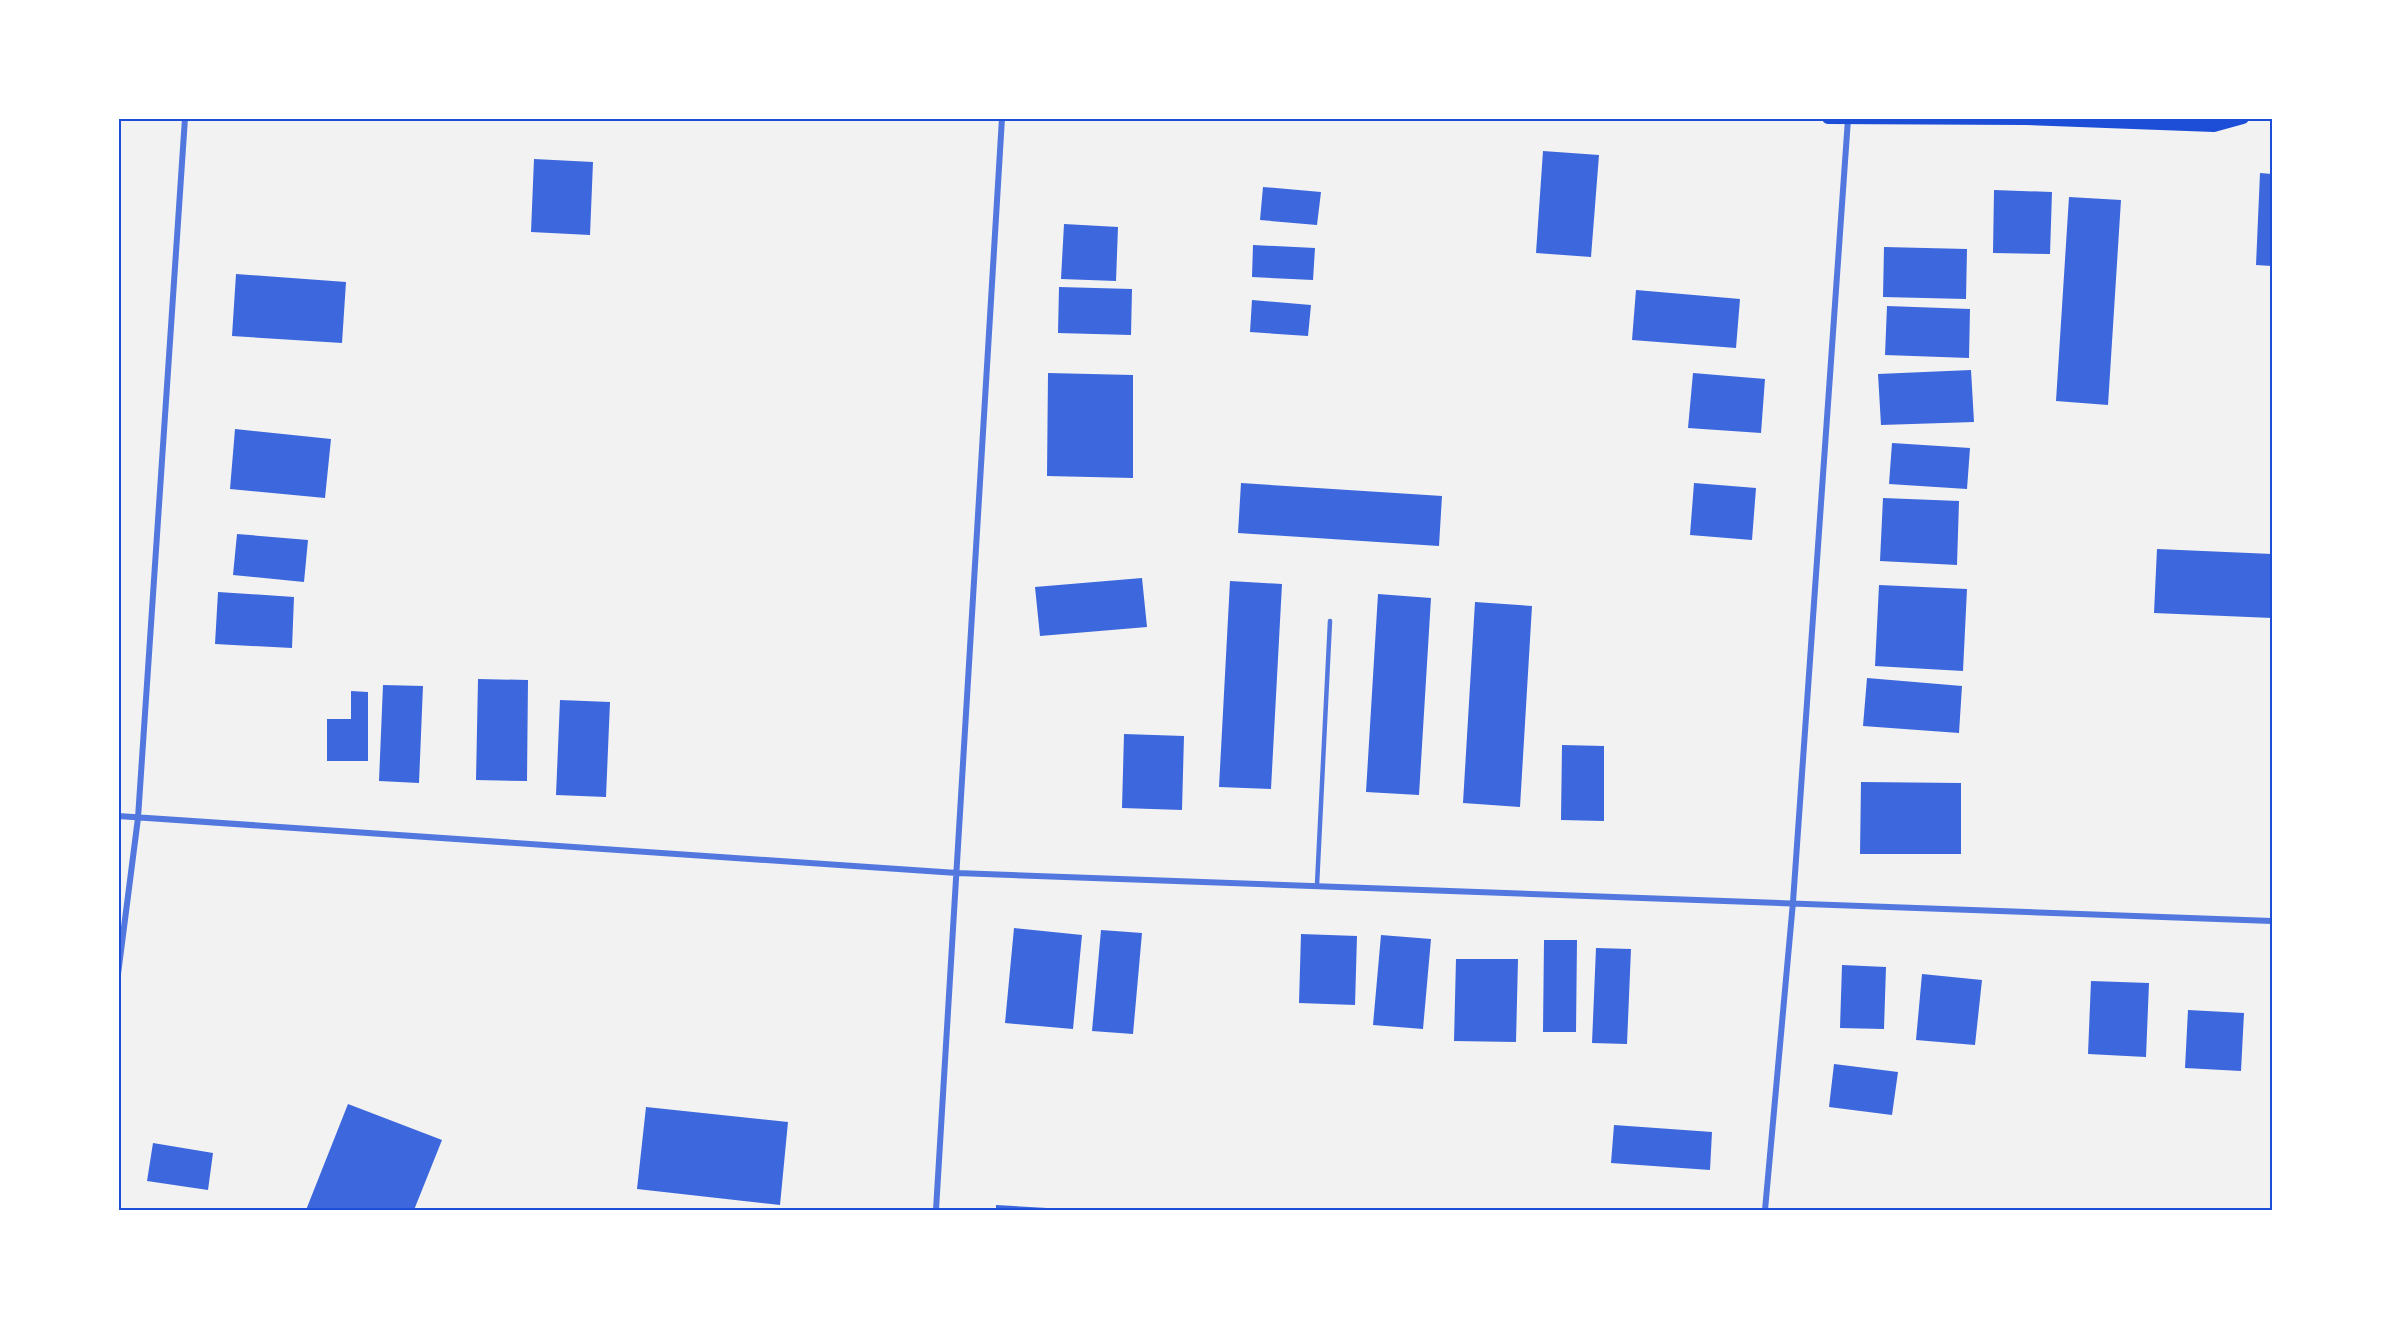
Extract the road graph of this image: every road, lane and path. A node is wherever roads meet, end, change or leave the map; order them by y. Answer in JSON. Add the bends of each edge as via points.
{"nodes":[{"id":1,"x":185,"y":118,"type":"edge"},
{"id":2,"x":1002,"y":118,"type":"edge"},
{"id":3,"x":1827,"y":118,"type":"edge"},
{"id":4,"x":2243,"y":118,"type":"edge"},
{"id":5,"x":1848,"y":119,"type":"edge"},
{"id":6,"x":1330,"y":621,"type":"dead end"},
{"id":7,"x":118,"y":816,"type":"edge"},
{"id":8,"x":138,"y":818,"type":"junction"},
{"id":9,"x":957,"y":873,"type":"junction"},
{"id":10,"x":1317,"y":885,"type":"junction"},
{"id":11,"x":1792,"y":902,"type":"junction"},
{"id":12,"x":2272,"y":921,"type":"edge"},
{"id":13,"x":118,"y":974,"type":"edge"},
{"id":14,"x":936,"y":1210,"type":"edge"},
{"id":15,"x":1765,"y":1210,"type":"edge"}],
"edges":[{"from":1,"to":8,"type":"street"},
{"from":2,"to":9,"type":"street"},
{"from":3,"to":5,"type":"main road"},
{"from":4,"to":5,"type":"main road","via":[[2214,126],[2025,119]]},
{"from":5,"to":11,"type":"street"},
{"from":6,"to":10,"type":"lane"},
{"from":7,"to":8,"type":"street"},
{"from":8,"to":9,"type":"street"},
{"from":8,"to":13,"type":"street"},
{"from":9,"to":10,"type":"street"},
{"from":9,"to":14,"type":"street"},
{"from":10,"to":11,"type":"street"},
{"from":11,"to":12,"type":"street"},
{"from":11,"to":15,"type":"street"}]}
